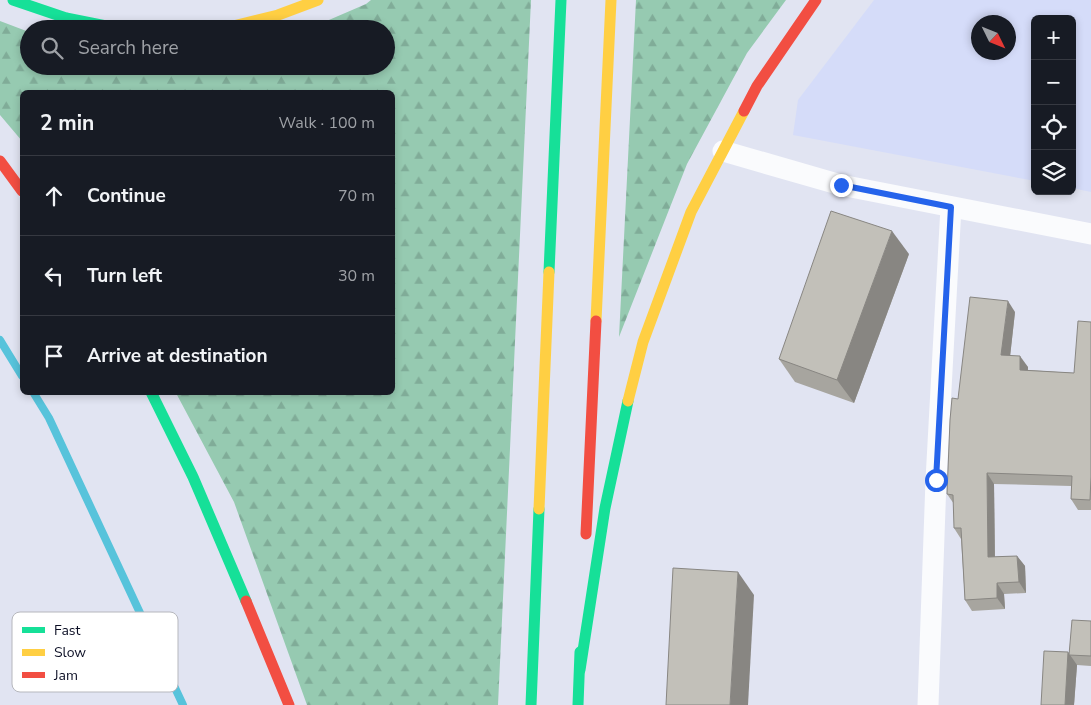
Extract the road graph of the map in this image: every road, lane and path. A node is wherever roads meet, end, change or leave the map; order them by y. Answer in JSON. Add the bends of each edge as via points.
{"nodes":[{"id":1,"x":13,"y":0,"type":"edge"},
{"id":2,"x":318,"y":0,"type":"edge"},
{"id":3,"x":561,"y":0,"type":"edge"},
{"id":4,"x":611,"y":0,"type":"edge"},
{"id":5,"x":816,"y":0,"type":"edge"},
{"id":6,"x":75,"y":20,"type":"edge"},
{"id":7,"x":260,"y":20,"type":"edge"},
{"id":8,"x":723,"y":151,"type":"junction"},
{"id":9,"x":0,"y":160,"type":"edge"},
{"id":10,"x":20,"y":188,"type":"edge"},
{"id":11,"x":951,"y":207,"type":"junction"},
{"id":12,"x":1091,"y":234,"type":"edge"},
{"id":13,"x":152,"y":395,"type":"edge"},
{"id":14,"x":585,"y":550,"type":"dead end"},
{"id":15,"x":584,"y":570,"type":"dead end"},
{"id":16,"x":580,"y":670,"type":"junction"},
{"id":17,"x":289,"y":705,"type":"edge"},
{"id":18,"x":531,"y":705,"type":"edge"},
{"id":19,"x":578,"y":705,"type":"edge"},
{"id":20,"x":928,"y":705,"type":"edge"}],
"edges":[{"from":1,"to":6,"type":"highway","via":[[34,10]]},
{"from":2,"to":7,"type":"highway"},
{"from":3,"to":18,"type":"highway"},
{"from":4,"to":14,"type":"highway"},
{"from":5,"to":8,"type":"highway","via":[[757,86]]},
{"from":8,"to":11,"type":"street","via":[[841,185]]},
{"from":8,"to":16,"type":"highway","via":[[691,212],[643,342],[605,508]]},
{"from":9,"to":10,"type":"highway"},
{"from":11,"to":12,"type":"street"},
{"from":11,"to":20,"type":"street"},
{"from":13,"to":17,"type":"highway","via":[[197,486]]},
{"from":15,"to":16,"type":"highway"},
{"from":16,"to":19,"type":"highway"}]}
